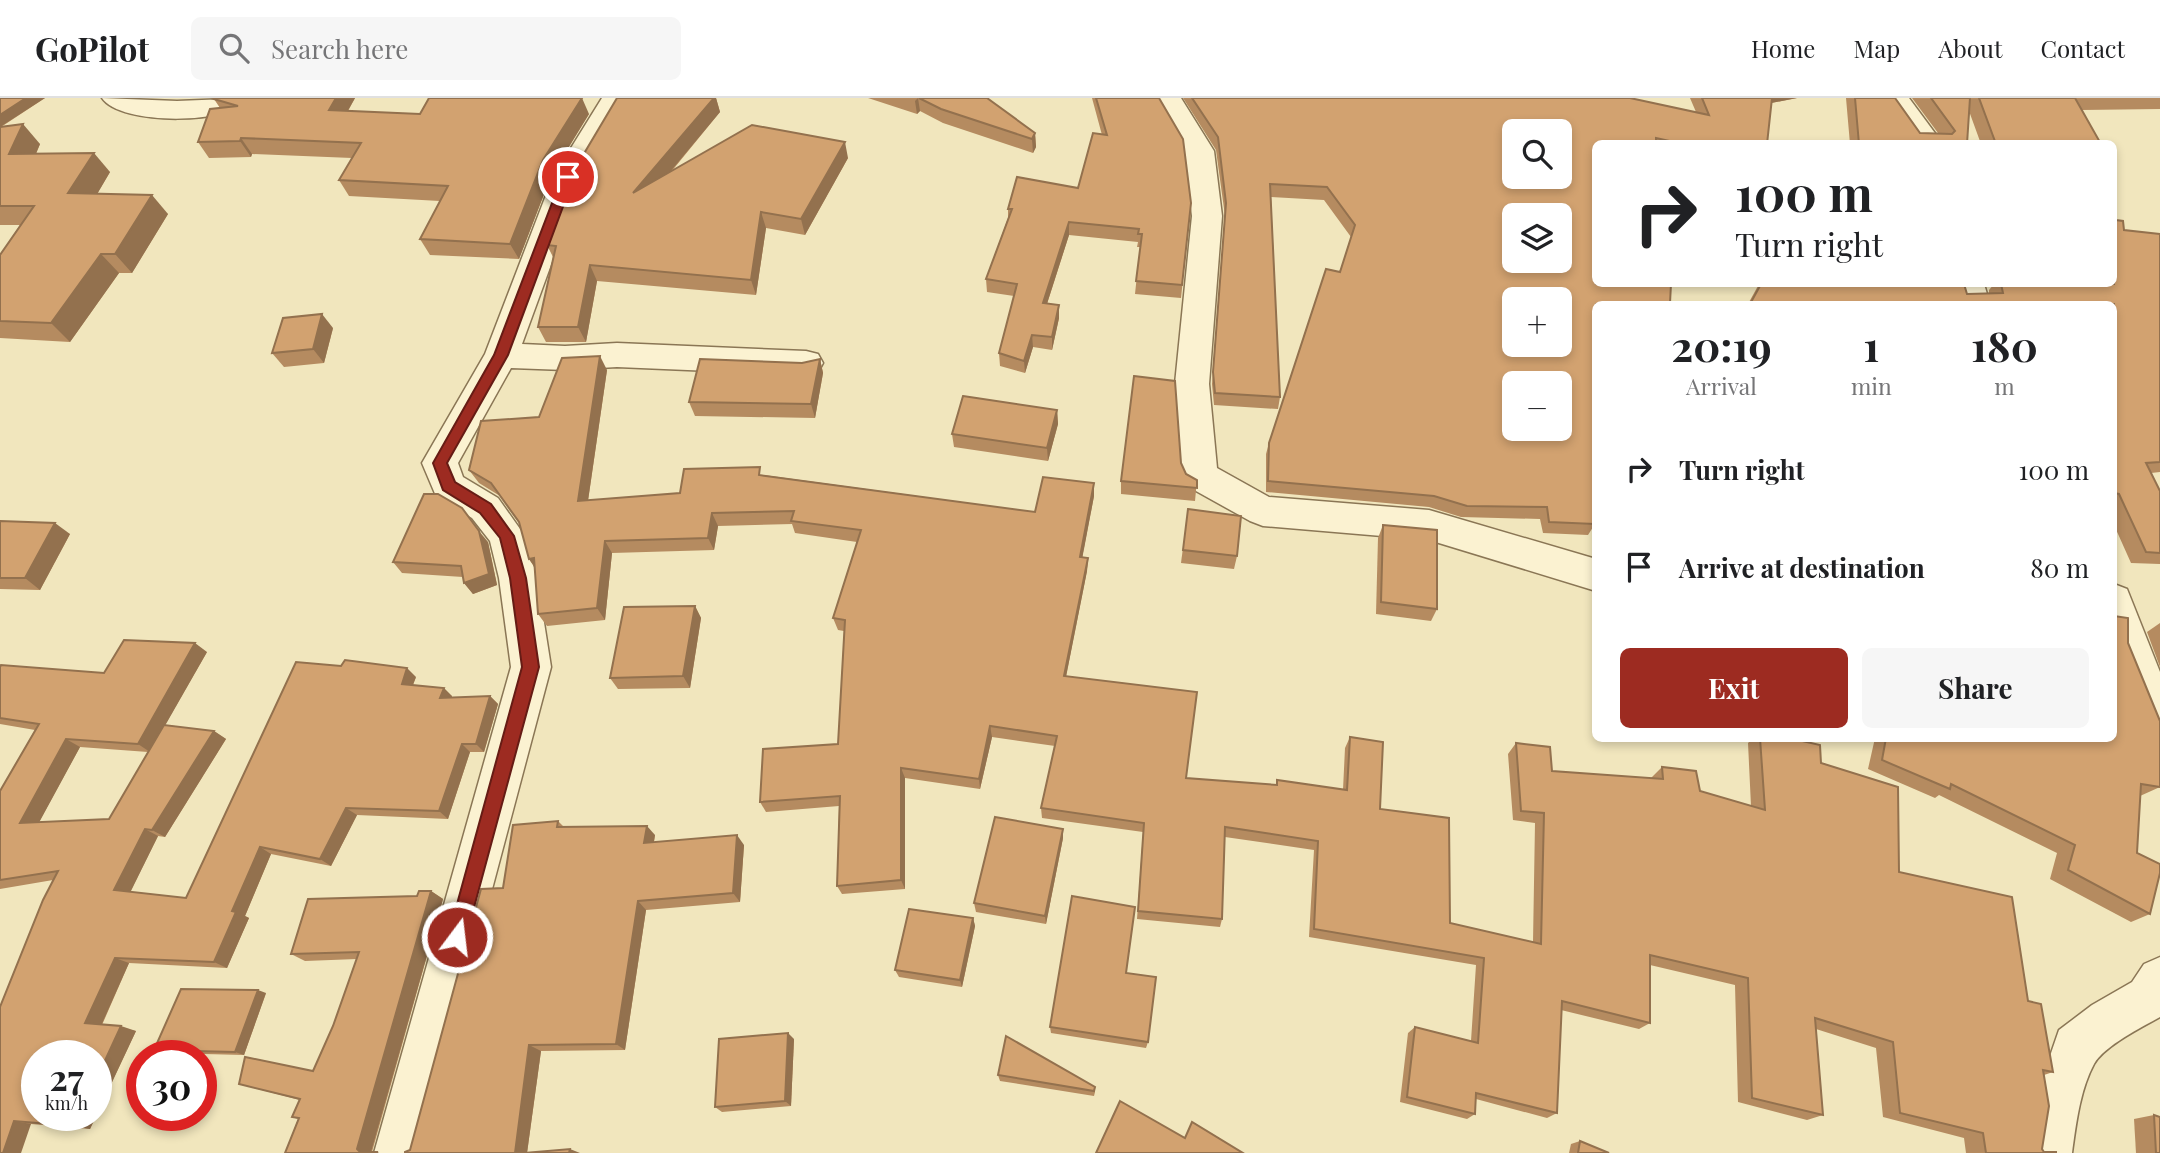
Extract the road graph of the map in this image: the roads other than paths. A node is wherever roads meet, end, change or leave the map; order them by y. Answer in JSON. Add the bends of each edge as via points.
{"nodes":[{"id":1,"x":116,"y":98,"type":"edge"},
{"id":2,"x":238,"y":98,"type":"edge"},
{"id":3,"x":1167,"y":98,"type":"edge"},
{"id":4,"x":1894,"y":98,"type":"edge"},
{"id":5,"x":605,"y":102,"type":"edge"},
{"id":6,"x":1926,"y":140,"type":"edge"},
{"id":7,"x":501,"y":355,"type":"junction"},
{"id":8,"x":806,"y":363,"type":"edge"},
{"id":9,"x":1592,"y":574,"type":"edge"},
{"id":10,"x":2117,"y":615,"type":"edge"},
{"id":11,"x":2123,"y":645,"type":"edge"},
{"id":12,"x":2160,"y":726,"type":"edge"},
{"id":13,"x":2160,"y":980,"type":"edge"},
{"id":14,"x":398,"y":1153,"type":"edge"},
{"id":15,"x":2048,"y":1153,"type":"edge"}],
"edges":[{"from":1,"to":2,"type":"street","via":[[136,107],[192,110]]},
{"from":3,"to":9,"type":"street","via":[[1199,151],[1207,216],[1192,384],[1200,476],[1263,511],[1429,525]]},
{"from":4,"to":6,"type":"street"},
{"from":5,"to":7,"type":"street","via":[[568,177]]},
{"from":7,"to":8,"type":"street"},
{"from":7,"to":14,"type":"street","via":[[440,463],[449,486],[485,508],[507,536],[518,578],[530,667]]},
{"from":10,"to":11,"type":"street"},
{"from":11,"to":12,"type":"street"},
{"from":13,"to":15,"type":"street","via":[[2148,998],[2076,1046],[2053,1117]]}]}
